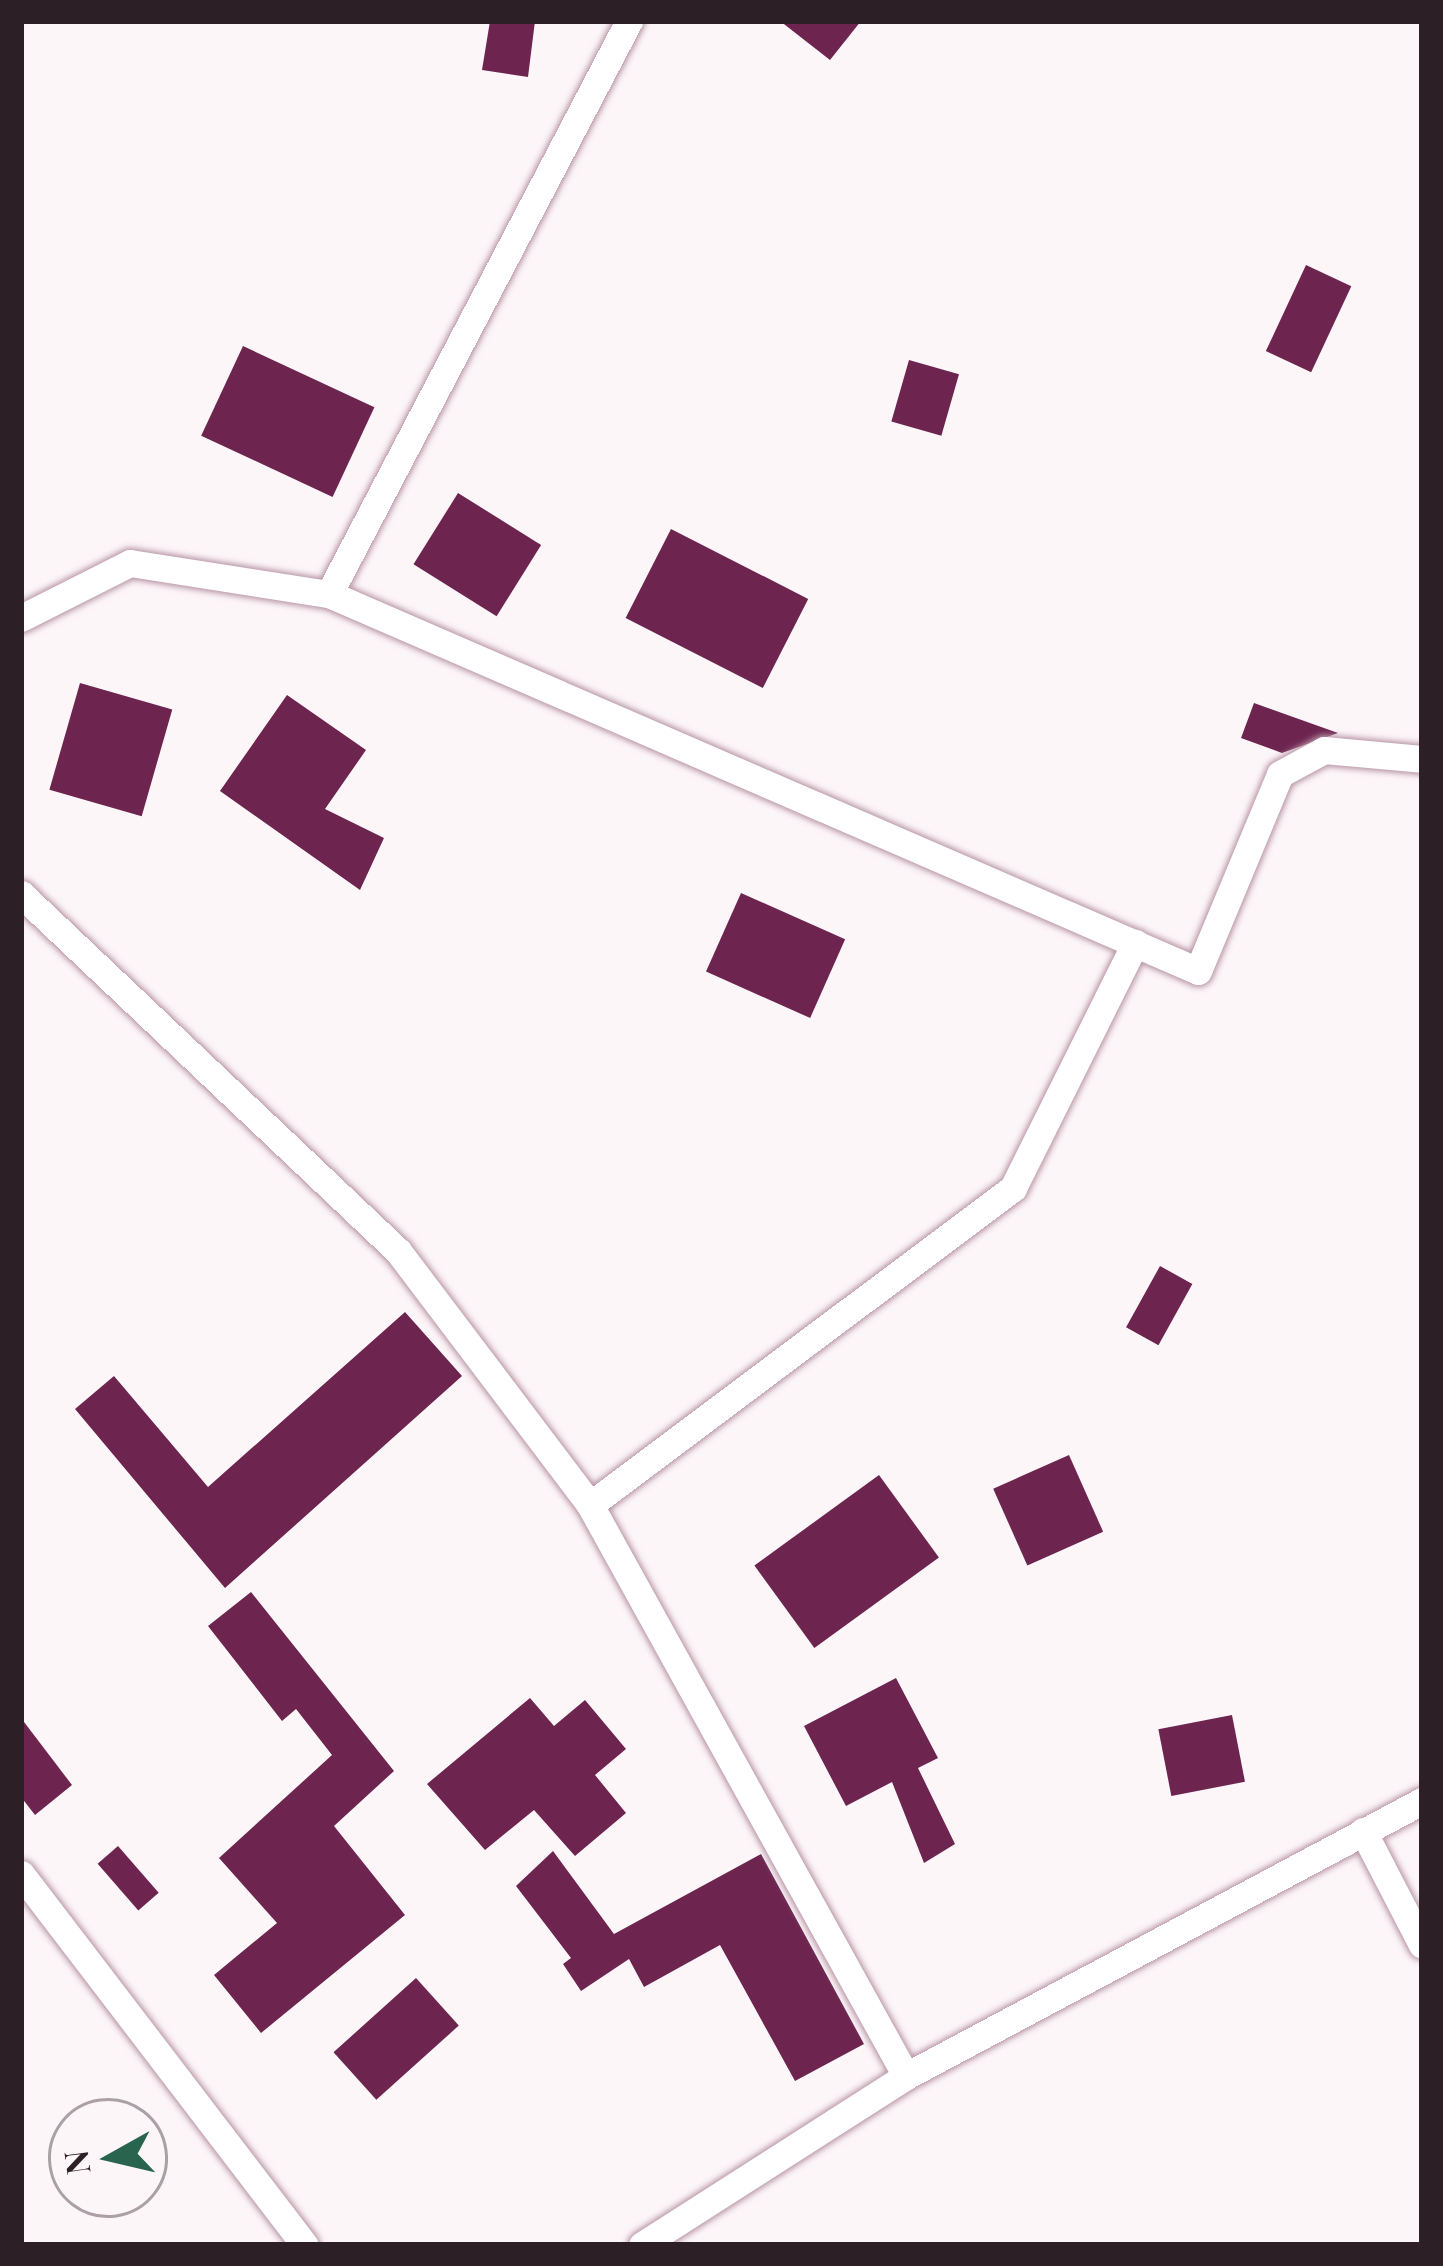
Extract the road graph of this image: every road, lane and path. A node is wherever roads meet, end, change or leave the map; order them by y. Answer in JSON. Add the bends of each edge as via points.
{"nodes":[{"id":1,"x":628,"y":21,"type":"edge"},
{"id":2,"x":329,"y":594,"type":"junction"},
{"id":3,"x":21,"y":618,"type":"edge"},
{"id":4,"x":1422,"y":759,"type":"edge"},
{"id":5,"x":21,"y":894,"type":"edge"},
{"id":6,"x":1136,"y":943,"type":"junction"},
{"id":7,"x":590,"y":1505,"type":"junction"},
{"id":8,"x":1422,"y":1801,"type":"edge"},
{"id":9,"x":1363,"y":1831,"type":"junction"},
{"id":10,"x":21,"y":1874,"type":"edge"},
{"id":11,"x":1422,"y":1945,"type":"edge"},
{"id":12,"x":906,"y":2076,"type":"junction"},
{"id":13,"x":305,"y":2245,"type":"edge"},
{"id":14,"x":642,"y":2245,"type":"edge"}],
"edges":[{"from":1,"to":2,"type":"street"},
{"from":2,"to":3,"type":"street","via":[[130,563]]},
{"from":2,"to":6,"type":"street"},
{"from":4,"to":6,"type":"street","via":[[1324,751],[1280,774],[1198,971]]},
{"from":5,"to":7,"type":"street","via":[[398,1251]]},
{"from":6,"to":7,"type":"street","via":[[1013,1187]]},
{"from":7,"to":12,"type":"street"},
{"from":8,"to":9,"type":"street"},
{"from":9,"to":11,"type":"street"},
{"from":9,"to":12,"type":"street"},
{"from":10,"to":13,"type":"street"},
{"from":12,"to":14,"type":"street"}]}
